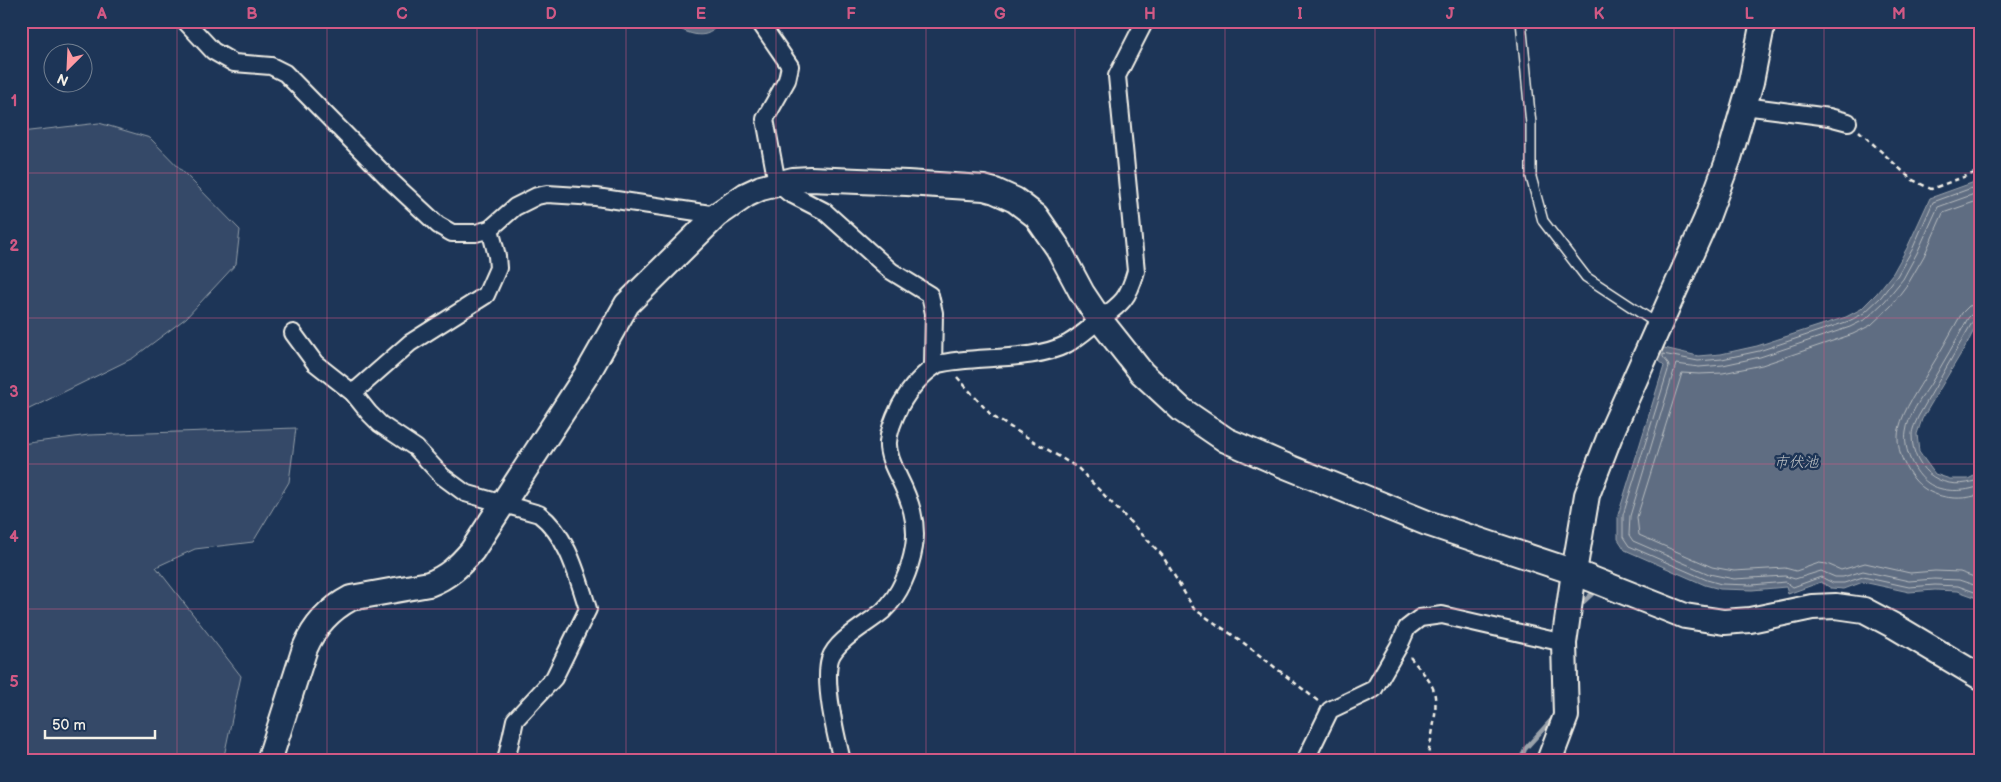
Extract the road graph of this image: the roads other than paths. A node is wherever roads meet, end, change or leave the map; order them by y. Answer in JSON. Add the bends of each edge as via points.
{"nodes":[{"id":1,"x":185,"y":21,"type":"edge"},
{"id":2,"x":759,"y":21,"type":"edge"},
{"id":3,"x":1145,"y":21,"type":"edge"},
{"id":4,"x":1520,"y":21,"type":"edge"},
{"id":5,"x":1763,"y":21,"type":"edge"},
{"id":6,"x":1744,"y":106,"type":"junction"},
{"id":7,"x":1848,"y":122,"type":"road end"},
{"id":8,"x":777,"y":183,"type":"junction"},
{"id":9,"x":717,"y":215,"type":"junction"},
{"id":10,"x":490,"y":229,"type":"junction"},
{"id":11,"x":1100,"y":320,"type":"junction"},
{"id":12,"x":1659,"y":325,"type":"junction"},
{"id":13,"x":293,"y":333,"type":"dead end"},
{"id":14,"x":938,"y":365,"type":"junction"},
{"id":15,"x":353,"y":393,"type":"junction"},
{"id":16,"x":503,"y":504,"type":"junction"},
{"id":17,"x":1574,"y":572,"type":"junction"},
{"id":18,"x":1564,"y":643,"type":"junction"},
{"id":19,"x":1980,"y":676,"type":"edge"},
{"id":20,"x":269,"y":761,"type":"edge"},
{"id":21,"x":506,"y":761,"type":"edge"},
{"id":22,"x":842,"y":761,"type":"edge"},
{"id":23,"x":1305,"y":761,"type":"edge"},
{"id":24,"x":1549,"y":761,"type":"edge"}],
"edges":[{"from":1,"to":10,"type":"street","via":[[213,51],[234,63],[271,66],[285,73],[438,225],[452,232],[476,233]]},
{"from":2,"to":8,"type":"street","via":[[790,66],[787,80],[765,119]]},
{"from":3,"to":11,"type":"street","via":[[1116,76],[1136,271],[1125,299]]},
{"from":4,"to":12,"type":"lane","via":[[1531,124],[1531,177],[1543,221],[1586,277]]},
{"from":5,"to":6,"type":"street"},
{"from":6,"to":7,"type":"street"},
{"from":6,"to":12,"type":"street","via":[[1706,220]]},
{"from":8,"to":9,"type":"street","via":[[746,195]]},
{"from":8,"to":11,"type":"street","via":[[810,179],[907,183],[984,188],[1006,196],[1036,216]]},
{"from":8,"to":14,"type":"street","via":[[824,211],[891,271],[930,295]]},
{"from":9,"to":10,"type":"street","via":[[596,197],[547,194],[528,199]]},
{"from":9,"to":16,"type":"street","via":[[627,304]]},
{"from":10,"to":15,"type":"street","via":[[498,268],[486,295],[410,343]]},
{"from":11,"to":14,"type":"street","via":[[1067,344],[1050,350]]},
{"from":11,"to":17,"type":"street","via":[[1161,393],[1226,440],[1427,523]]},
{"from":12,"to":17,"type":"street","via":[[1587,495]]},
{"from":13,"to":15,"type":"street","via":[[315,363]]},
{"from":14,"to":22,"type":"street","via":[[928,370],[905,397],[888,442],[913,516],[914,546],[909,568],[884,610],[837,646],[830,659],[828,683]]},
{"from":15,"to":16,"type":"street","via":[[380,424],[416,448],[455,487]]},
{"from":16,"to":20,"type":"street","via":[[467,556],[448,575],[429,584],[351,598],[326,617],[305,648]]},
{"from":16,"to":21,"type":"street","via":[[539,514],[548,521],[572,562],[588,609],[554,678],[515,720]]},
{"from":17,"to":18,"type":"street"},
{"from":17,"to":19,"type":"street","via":[[1685,616],[1724,622],[1812,607],[1864,610]]},
{"from":18,"to":23,"type":"street","via":[[1442,615],[1420,618],[1407,628],[1374,689],[1330,710]]},
{"from":18,"to":24,"type":"street","via":[[1566,716]]}]}
